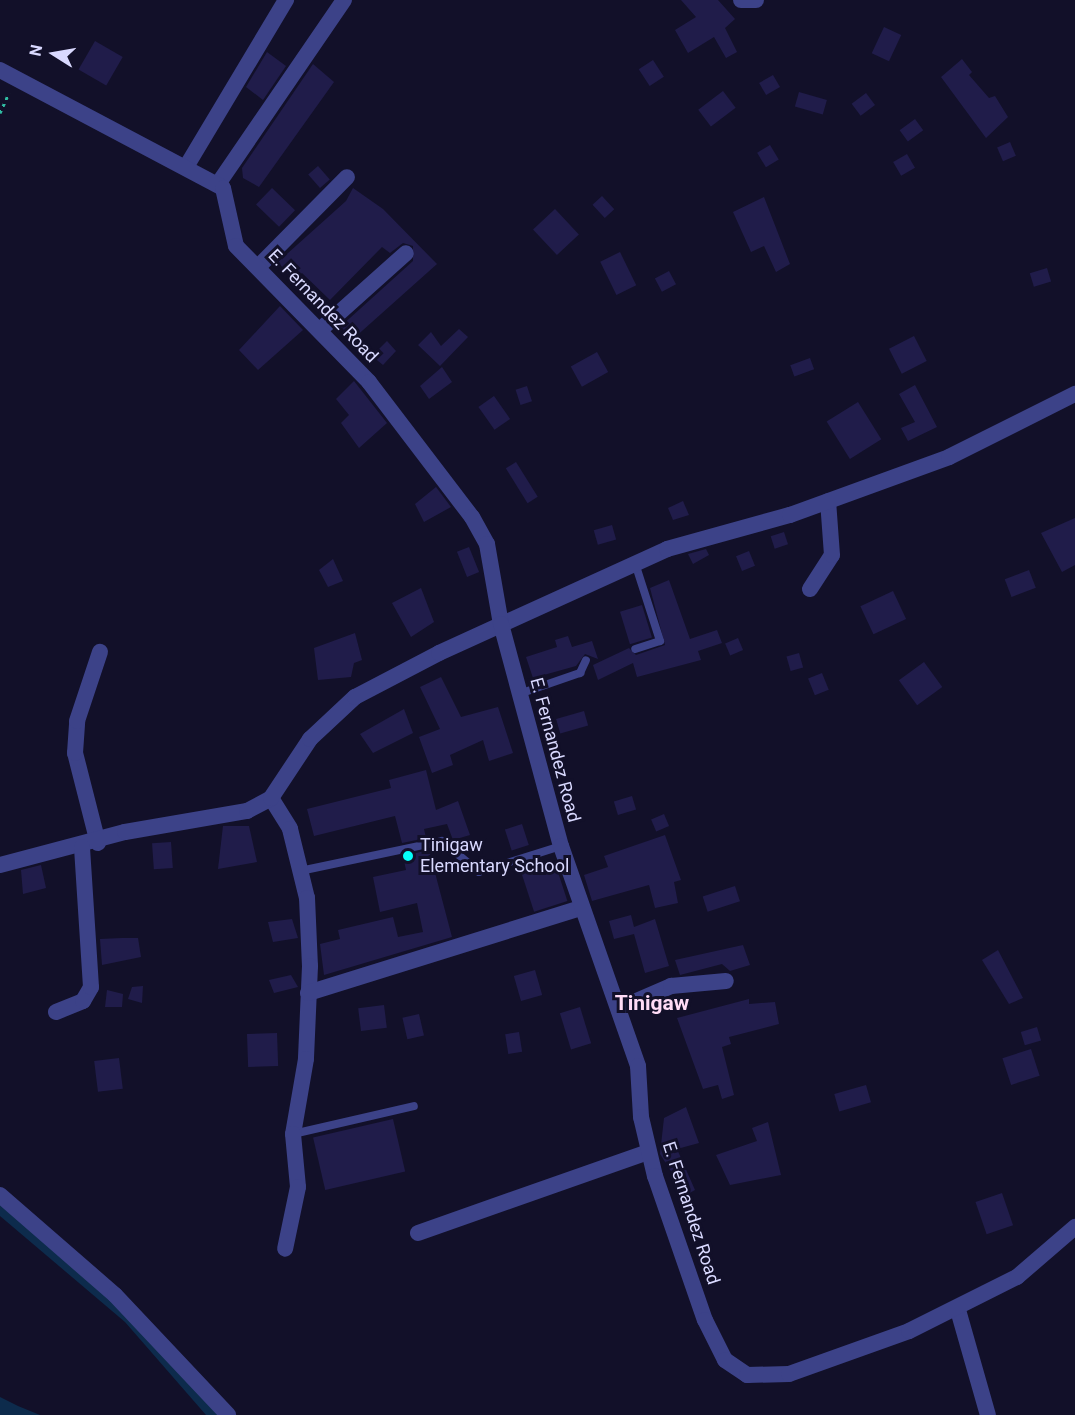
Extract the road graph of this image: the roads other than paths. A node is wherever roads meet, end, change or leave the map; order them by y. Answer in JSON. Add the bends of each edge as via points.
{"nodes":[{"id":1,"x":286,"y":0,"type":"edge"},
{"id":2,"x":344,"y":0,"type":"edge"},
{"id":3,"x":741,"y":0,"type":"edge"},
{"id":4,"x":756,"y":0,"type":"edge"},
{"id":5,"x":0,"y":70,"type":"edge"},
{"id":6,"x":186,"y":168,"type":"junction"},
{"id":7,"x":347,"y":177,"type":"dead end"},
{"id":8,"x":218,"y":184,"type":"junction"},
{"id":9,"x":406,"y":253,"type":"dead end"},
{"id":10,"x":259,"y":266,"type":"junction"},
{"id":11,"x":320,"y":330,"type":"junction"},
{"id":12,"x":1075,"y":394,"type":"edge"},
{"id":13,"x":828,"y":501,"type":"junction"},
{"id":14,"x":635,"y":563,"type":"junction"},
{"id":15,"x":810,"y":589,"type":"dead end"},
{"id":16,"x":501,"y":624,"type":"junction"},
{"id":17,"x":635,"y":650,"type":"dead end"},
{"id":18,"x":100,"y":652,"type":"dead end"},
{"id":19,"x":586,"y":660,"type":"dead end"},
{"id":20,"x":519,"y":694,"type":"junction"},
{"id":21,"x":271,"y":798,"type":"junction"},
{"id":22,"x":90,"y":845,"type":"junction"},
{"id":23,"x":561,"y":846,"type":"junction"},
{"id":24,"x":0,"y":865,"type":"edge"},
{"id":25,"x":300,"y":872,"type":"junction"},
{"id":26,"x":581,"y":908,"type":"junction"},
{"id":27,"x":726,"y":981,"type":"dead end"},
{"id":28,"x":308,"y":993,"type":"junction"},
{"id":29,"x":620,"y":1008,"type":"junction"},
{"id":30,"x":56,"y":1012,"type":"dead end"},
{"id":31,"x":414,"y":1106,"type":"dead end"},
{"id":32,"x":294,"y":1134,"type":"junction"},
{"id":33,"x":648,"y":1152,"type":"junction"},
{"id":34,"x":0,"y":1195,"type":"edge"},
{"id":35,"x":1075,"y":1227,"type":"edge"},
{"id":36,"x":418,"y":1233,"type":"dead end"},
{"id":37,"x":285,"y":1249,"type":"dead end"},
{"id":38,"x":958,"y":1310,"type":"junction"},
{"id":39,"x":228,"y":1415,"type":"edge"},
{"id":40,"x":988,"y":1415,"type":"edge"}],
"edges":[{"from":1,"to":6,"type":"street"},
{"from":2,"to":8,"type":"street"},
{"from":3,"to":4,"type":"street"},
{"from":5,"to":6,"type":"street"},
{"from":6,"to":8,"type":"street"},
{"from":7,"to":10,"type":"street"},
{"from":8,"to":10,"type":"street","name":"E. Fernandez Road","via":[[230,201],[231,237]]},
{"from":9,"to":11,"type":"street"},
{"from":10,"to":11,"type":"street","name":"E. Fernandez Road"},
{"from":11,"to":16,"type":"street","name":"E. Fernandez Road","via":[[402,421],[472,517],[487,544]]},
{"from":12,"to":13,"type":"street","via":[[949,457]]},
{"from":13,"to":14,"type":"street","via":[[703,536]]},
{"from":13,"to":15,"type":"street","via":[[832,555]]},
{"from":14,"to":16,"type":"street"},
{"from":14,"to":17,"type":"lane","via":[[660,641]]},
{"from":16,"to":20,"type":"street","name":"E. Fernandez Road"},
{"from":16,"to":21,"type":"street","via":[[355,697],[310,739]]},
{"from":18,"to":22,"type":"street","via":[[77,721],[75,753]]},
{"from":19,"to":20,"type":"lane","via":[[580,673]]},
{"from":20,"to":23,"type":"street","name":"E. Fernandez Road"},
{"from":21,"to":22,"type":"street","via":[[248,811],[125,832]]},
{"from":21,"to":25,"type":"street","via":[[290,830]]},
{"from":22,"to":24,"type":"street"},
{"from":22,"to":30,"type":"street","via":[[91,987],[83,1001]]},
{"from":23,"to":25,"type":"lane","via":[[479,872],[442,841]]},
{"from":23,"to":26,"type":"street","name":"E. Fernandez Road"},
{"from":25,"to":28,"type":"street","via":[[307,898]]},
{"from":26,"to":28,"type":"street"},
{"from":26,"to":29,"type":"street","name":"E. Fernandez Road"},
{"from":27,"to":29,"type":"street","via":[[671,986]]},
{"from":28,"to":32,"type":"street","via":[[306,1059]]},
{"from":29,"to":33,"type":"street","name":"E. Fernandez Road","via":[[638,1066]]},
{"from":31,"to":32,"type":"lane"},
{"from":32,"to":37,"type":"street","via":[[298,1187]]},
{"from":33,"to":36,"type":"street"},
{"from":33,"to":38,"type":"street","name":"E. Fernandez Road","via":[[713,1341],[725,1360],[747,1375],[789,1374]]},
{"from":34,"to":39,"type":"street","via":[[115,1294]]},
{"from":35,"to":38,"type":"street","name":"E. Fernandez Road","via":[[1017,1277]]},
{"from":38,"to":40,"type":"street"}]}
